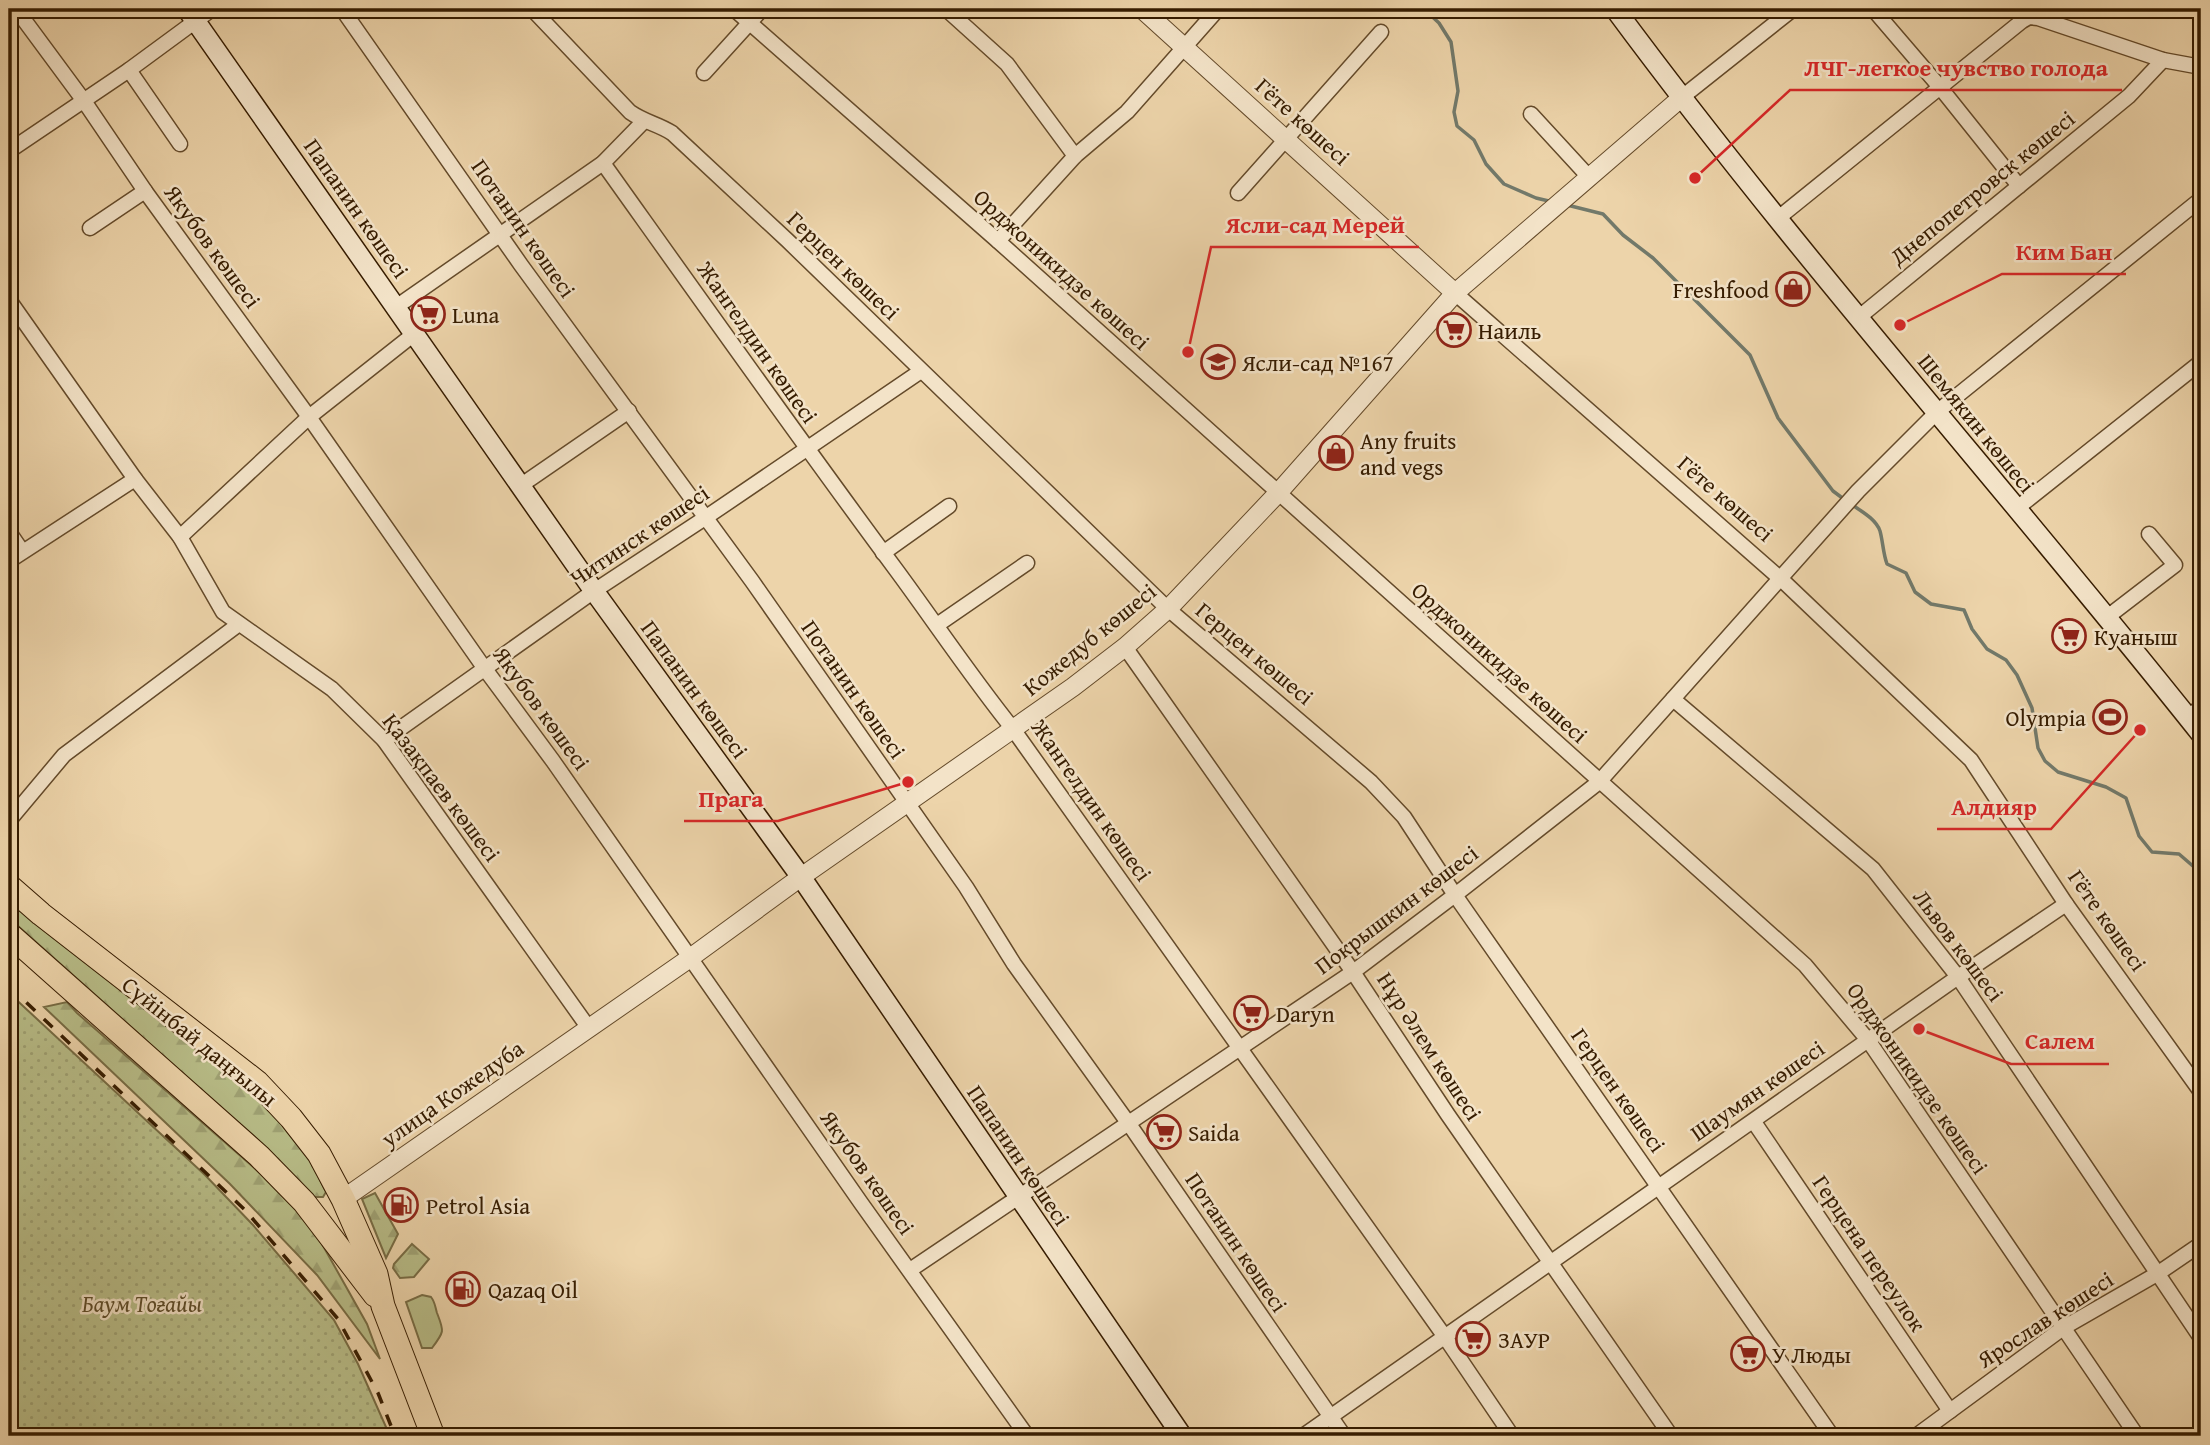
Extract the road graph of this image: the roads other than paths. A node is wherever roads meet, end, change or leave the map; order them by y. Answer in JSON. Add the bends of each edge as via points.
{"nodes":[{"id":1,"x":16,"y":9,"type":"edge"},
{"id":2,"x":212,"y":9,"type":"edge"},
{"id":3,"x":342,"y":9,"type":"edge"},
{"id":4,"x":532,"y":9,"type":"edge"},
{"id":5,"x":734,"y":9,"type":"edge"},
{"id":6,"x":762,"y":9,"type":"edge"},
{"id":7,"x":946,"y":9,"type":"edge"},
{"id":8,"x":1143,"y":9,"type":"edge"},
{"id":9,"x":1218,"y":9,"type":"edge"},
{"id":10,"x":1615,"y":9,"type":"edge"},
{"id":11,"x":1793,"y":9,"type":"edge"},
{"id":12,"x":1873,"y":9,"type":"edge"},
{"id":13,"x":192,"y":15,"type":"edge"},
{"id":14,"x":749,"y":23,"type":"junction"},
{"id":15,"x":1381,"y":32,"type":"dead end"},
{"id":16,"x":1184,"y":46,"type":"junction"},
{"id":17,"x":2163,"y":60,"type":"junction"},
{"id":18,"x":2201,"y":67,"type":"edge"},
{"id":19,"x":129,"y":70,"type":"junction"},
{"id":20,"x":704,"y":74,"type":"dead end"},
{"id":21,"x":1940,"y":86,"type":"junction"},
{"id":22,"x":1681,"y":98,"type":"junction"},
{"id":23,"x":85,"y":101,"type":"junction"},
{"id":24,"x":1531,"y":114,"type":"dead end"},
{"id":25,"x":643,"y":122,"type":"junction"},
{"id":26,"x":1286,"y":139,"type":"junction"},
{"id":27,"x":180,"y":144,"type":"dead end"},
{"id":28,"x":9,"y":151,"type":"edge"},
{"id":29,"x":1075,"y":156,"type":"junction"},
{"id":30,"x":603,"y":163,"type":"junction"},
{"id":31,"x":1588,"y":176,"type":"junction"},
{"id":32,"x":2019,"y":186,"type":"junction"},
{"id":33,"x":145,"y":191,"type":"junction"},
{"id":34,"x":1238,"y":193,"type":"dead end"},
{"id":35,"x":2201,"y":199,"type":"edge"},
{"id":36,"x":1777,"y":219,"type":"junction"},
{"id":37,"x":90,"y":228,"type":"dead end"},
{"id":38,"x":500,"y":234,"type":"junction"},
{"id":39,"x":998,"y":241,"type":"junction"},
{"id":40,"x":1455,"y":293,"type":"junction"},
{"id":41,"x":9,"y":300,"type":"edge"},
{"id":42,"x":396,"y":307,"type":"junction"},
{"id":43,"x":1858,"y":318,"type":"junction"},
{"id":44,"x":414,"y":334,"type":"junction"},
{"id":45,"x":2201,"y":362,"type":"edge"},
{"id":46,"x":921,"y":371,"type":"junction"},
{"id":47,"x":629,"y":411,"type":"junction"},
{"id":48,"x":1937,"y":412,"type":"junction"},
{"id":49,"x":309,"y":417,"type":"junction"},
{"id":50,"x":807,"y":449,"type":"junction"},
{"id":51,"x":135,"y":479,"type":"junction"},
{"id":52,"x":520,"y":486,"type":"junction"},
{"id":53,"x":1278,"y":493,"type":"junction"},
{"id":54,"x":949,"y":506,"type":"dead end"},
{"id":55,"x":2016,"y":509,"type":"junction"},
{"id":56,"x":705,"y":518,"type":"junction"},
{"id":57,"x":9,"y":532,"type":"edge"},
{"id":58,"x":2149,"y":534,"type":"dead end"},
{"id":59,"x":180,"y":537,"type":"junction"},
{"id":60,"x":22,"y":551,"type":"junction"},
{"id":61,"x":883,"y":553,"type":"junction"},
{"id":62,"x":9,"y":561,"type":"edge"},
{"id":63,"x":1027,"y":563,"type":"dead end"},
{"id":64,"x":1782,"y":580,"type":"junction"},
{"id":65,"x":594,"y":591,"type":"junction"},
{"id":66,"x":1168,"y":609,"type":"junction"},
{"id":67,"x":2106,"y":618,"type":"junction"},
{"id":68,"x":239,"y":624,"type":"junction"},
{"id":69,"x":937,"y":625,"type":"junction"},
{"id":70,"x":1125,"y":647,"type":"junction"},
{"id":71,"x":485,"y":669,"type":"junction"},
{"id":72,"x":1673,"y":699,"type":"junction"},
{"id":73,"x":2195,"y":712,"type":"edge"},
{"id":74,"x":1013,"y":729,"type":"junction"},
{"id":75,"x":2201,"y":734,"type":"edge"},
{"id":76,"x":384,"y":740,"type":"junction"},
{"id":77,"x":1599,"y":782,"type":"junction"},
{"id":78,"x":906,"y":804,"type":"junction"},
{"id":79,"x":12,"y":817,"type":"dead end"},
{"id":80,"x":801,"y":877,"type":"junction"},
{"id":81,"x":9,"y":886,"type":"edge"},
{"id":82,"x":1455,"y":895,"type":"junction"},
{"id":83,"x":2066,"y":904,"type":"junction"},
{"id":84,"x":9,"y":934,"type":"edge"},
{"id":85,"x":690,"y":958,"type":"junction"},
{"id":86,"x":1353,"y":972,"type":"junction"},
{"id":87,"x":1958,"y":976,"type":"junction"},
{"id":88,"x":588,"y":1027,"type":"junction"},
{"id":89,"x":1868,"y":1040,"type":"junction"},
{"id":90,"x":1240,"y":1047,"type":"junction"},
{"id":91,"x":2201,"y":1092,"type":"edge"},
{"id":92,"x":1754,"y":1122,"type":"junction"},
{"id":93,"x":1129,"y":1124,"type":"junction"},
{"id":94,"x":1658,"y":1186,"type":"junction"},
{"id":95,"x":343,"y":1199,"type":"junction"},
{"id":96,"x":1018,"y":1199,"type":"junction"},
{"id":97,"x":2201,"y":1244,"type":"edge"},
{"id":98,"x":1549,"y":1263,"type":"junction"},
{"id":99,"x":910,"y":1270,"type":"junction"},
{"id":100,"x":2157,"y":1274,"type":"junction"},
{"id":101,"x":383,"y":1306,"type":"junction"},
{"id":102,"x":2063,"y":1328,"type":"junction"},
{"id":103,"x":1445,"y":1337,"type":"junction"},
{"id":104,"x":2201,"y":1338,"type":"edge"},
{"id":105,"x":1950,"y":1411,"type":"junction"},
{"id":106,"x":1331,"y":1417,"type":"junction"},
{"id":107,"x":433,"y":1436,"type":"edge"},
{"id":108,"x":1027,"y":1436,"type":"edge"},
{"id":109,"x":1182,"y":1436,"type":"edge"},
{"id":110,"x":1303,"y":1436,"type":"edge"},
{"id":111,"x":1344,"y":1436,"type":"edge"},
{"id":112,"x":1512,"y":1436,"type":"edge"},
{"id":113,"x":1671,"y":1436,"type":"edge"},
{"id":114,"x":1832,"y":1436,"type":"edge"},
{"id":115,"x":1916,"y":1436,"type":"edge"},
{"id":116,"x":2137,"y":1436,"type":"edge"}],
"edges":[{"from":1,"to":23,"type":"street","name":"Якубов көшесі"},
{"from":2,"to":13,"type":"street"},
{"from":3,"to":38,"type":"street","name":"Потанин көшесі"},
{"from":4,"to":25,"type":"street","name":"Герцен көшесі"},
{"from":5,"to":14,"type":"street","name":"Орджоникидзе көшесі"},
{"from":6,"to":14,"type":"street"},
{"from":7,"to":29,"type":"street","via":[[1007,64]]},
{"from":8,"to":16,"type":"street","name":"Гёте көшесі"},
{"from":9,"to":16,"type":"street"},
{"from":10,"to":22,"type":"main road","name":"Шемякин көшесі"},
{"from":11,"to":22,"type":"street"},
{"from":12,"to":21,"type":"street"},
{"from":13,"to":19,"type":"street"},
{"from":13,"to":42,"type":"main road","name":"Папанин көшесі"},
{"from":14,"to":20,"type":"street"},
{"from":14,"to":39,"type":"street","name":"Орджоникидзе көшесі"},
{"from":15,"to":26,"type":"street"},
{"from":16,"to":26,"type":"street","name":"Гёте көшесі"},
{"from":16,"to":29,"type":"street","via":[[1127,112]]},
{"from":17,"to":18,"type":"street"},
{"from":17,"to":21,"type":"street","via":[[2038,18],[2022,20]]},
{"from":17,"to":32,"type":"street","name":"Днепопетровск көшесі","via":[[2129,96]]},
{"from":19,"to":23,"type":"street"},
{"from":19,"to":27,"type":"street"},
{"from":21,"to":32,"type":"street"},
{"from":21,"to":36,"type":"street"},
{"from":22,"to":31,"type":"street"},
{"from":22,"to":36,"type":"main road","name":"Шемякин көшесі"},
{"from":23,"to":28,"type":"street"},
{"from":23,"to":33,"type":"street","name":"Якубов көшесі"},
{"from":24,"to":31,"type":"street"},
{"from":25,"to":30,"type":"street"},
{"from":25,"to":46,"type":"street","name":"Герцен көшесі","via":[[672,133]]},
{"from":26,"to":34,"type":"street"},
{"from":26,"to":40,"type":"street","name":"Гёте көшесі"},
{"from":29,"to":39,"type":"street"},
{"from":30,"to":38,"type":"street"},
{"from":30,"to":50,"type":"street","name":"Жангелдин көшесі"},
{"from":31,"to":40,"type":"street","name":"Кожедуб көшесі"},
{"from":32,"to":43,"type":"street","name":"Днепопетровск көшесі"},
{"from":33,"to":37,"type":"street"},
{"from":33,"to":49,"type":"street","name":"Якубов көшесі"},
{"from":35,"to":48,"type":"street"},
{"from":36,"to":43,"type":"main road","name":"Шемякин көшесі"},
{"from":38,"to":42,"type":"street"},
{"from":38,"to":47,"type":"street","name":"Потанин көшесі"},
{"from":39,"to":53,"type":"street","name":"Орджоникидзе көшесі"},
{"from":40,"to":53,"type":"street","name":"Кожедуб көшесі"},
{"from":40,"to":64,"type":"street","name":"Гёте көшесі"},
{"from":41,"to":51,"type":"street","name":"Қазақпаев көшесі"},
{"from":42,"to":44,"type":"main road","name":"Папанин көшесі"},
{"from":43,"to":48,"type":"main road","name":"Шемякин көшесі"},
{"from":44,"to":49,"type":"street"},
{"from":44,"to":52,"type":"main road","name":"Папанин көшесі"},
{"from":45,"to":55,"type":"street"},
{"from":46,"to":50,"type":"street","name":"Читинск көшесі"},
{"from":46,"to":66,"type":"street","name":"Герцен көшесі"},
{"from":47,"to":52,"type":"street"},
{"from":47,"to":56,"type":"street","name":"Потанин көшесі"},
{"from":48,"to":55,"type":"main road","name":"Шемякин көшесі"},
{"from":48,"to":64,"type":"street","name":"Покрышкин көшесі","via":[[1854,496]]},
{"from":49,"to":59,"type":"street"},
{"from":49,"to":71,"type":"street","name":"Якубов көшесі"},
{"from":50,"to":56,"type":"street","name":"Читинск көшесі"},
{"from":50,"to":61,"type":"street","name":"Жангелдин көшесі"},
{"from":51,"to":59,"type":"street","name":"Қазақпаев көшесі"},
{"from":51,"to":60,"type":"street"},
{"from":52,"to":65,"type":"main road","name":"Папанин көшесі"},
{"from":53,"to":66,"type":"street","name":"Кожедуб көшесі"},
{"from":53,"to":77,"type":"street","name":"Орджоникидзе көшесі"},
{"from":54,"to":61,"type":"street"},
{"from":55,"to":67,"type":"main road","name":"Шемякин көшесі"},
{"from":56,"to":65,"type":"street","name":"Читинск көшесі"},
{"from":56,"to":78,"type":"street","name":"Потанин көшесі"},
{"from":57,"to":60,"type":"street"},
{"from":58,"to":67,"type":"street","via":[[2175,565]]},
{"from":59,"to":68,"type":"street","name":"Қазақпаев көшесі","via":[[223,612]]},
{"from":60,"to":62,"type":"street"},
{"from":61,"to":69,"type":"street","name":"Жангелдин көшесі"},
{"from":63,"to":69,"type":"street"},
{"from":64,"to":72,"type":"street","name":"Покрышкин көшесі"},
{"from":64,"to":83,"type":"street","name":"Гёте көшесі","via":[[1971,760]]},
{"from":65,"to":71,"type":"street","name":"Читинск көшесі"},
{"from":65,"to":80,"type":"main road","name":"Папанин көшесі"},
{"from":66,"to":70,"type":"street","name":"Кожедуб көшесі"},
{"from":66,"to":82,"type":"street","name":"Герцен көшесі","via":[[1371,782],[1404,817]]},
{"from":67,"to":73,"type":"main road","name":"Шемякин көшесі"},
{"from":68,"to":76,"type":"street","name":"Қазақпаев көшесі","via":[[332,689]]},
{"from":68,"to":79,"type":"street","via":[[64,755]]},
{"from":69,"to":74,"type":"street","name":"Жангелдин көшесі"},
{"from":70,"to":74,"type":"street","name":"Кожедуб көшесі"},
{"from":70,"to":86,"type":"street","name":"Нұр Әлем көшесі"},
{"from":71,"to":76,"type":"street","name":"Читинск көшесі"},
{"from":71,"to":85,"type":"street","name":"Якубов көшесі"},
{"from":72,"to":77,"type":"street","name":"Покрышкин көшесі"},
{"from":72,"to":87,"type":"street","name":"Львов көшесі","via":[[1873,869]]},
{"from":73,"to":75,"type":"main road","name":"Шемякин көшесі"},
{"from":74,"to":78,"type":"street","name":"Кожедуб көшесі"},
{"from":74,"to":90,"type":"street","name":"Жангелдин көшесі"},
{"from":76,"to":88,"type":"street","name":"Қазақпаев көшесі"},
{"from":77,"to":82,"type":"street","name":"Покрышкин көшесі"},
{"from":77,"to":89,"type":"street","name":"Орджоникидзе көшесі","via":[[1805,965]]},
{"from":78,"to":80,"type":"street","name":"Кожедуб көшесі"},
{"from":78,"to":93,"type":"street","name":"Потанин көшесі"},
{"from":80,"to":85,"type":"street","name":"Кожедуб көшесі"},
{"from":80,"to":96,"type":"main road","name":"Папанин көшесі"},
{"from":81,"to":95,"type":"main road","name":"Сүйінбай даңғылы","via":[[257,1082],[319,1154]]},
{"from":82,"to":86,"type":"street","name":"Покрышкин көшесі"},
{"from":82,"to":94,"type":"street","name":"Герцен көшесі"},
{"from":83,"to":87,"type":"street","name":"Шаумян көшесі"},
{"from":83,"to":91,"type":"street","name":"Гёте көшесі"},
{"from":84,"to":101,"type":"main road","name":"Сүйінбай даңғылы","via":[[259,1156],[304,1202]]},
{"from":85,"to":88,"type":"street","name":"Кожедуб көшесі"},
{"from":85,"to":99,"type":"street","name":"Якубов көшесі"},
{"from":86,"to":90,"type":"street","name":"Покрышкин көшесі"},
{"from":86,"to":98,"type":"street","name":"Нұр Әлем көшесі"},
{"from":87,"to":89,"type":"street","name":"Шаумян көшесі"},
{"from":87,"to":100,"type":"street","name":"Львов көшесі"},
{"from":88,"to":95,"type":"street","name":"улица Кожедуба"},
{"from":89,"to":92,"type":"street","name":"Шаумян көшесі"},
{"from":89,"to":102,"type":"street","name":"Орджоникидзе көшесі"},
{"from":90,"to":93,"type":"street","name":"Покрышкин көшесі"},
{"from":90,"to":103,"type":"street","name":"Жангелдин көшесі"},
{"from":92,"to":94,"type":"street","name":"Шаумян көшесі"},
{"from":92,"to":105,"type":"street","name":"Герцена переулок"},
{"from":93,"to":96,"type":"street","name":"Покрышкин көшесі"},
{"from":93,"to":106,"type":"street","name":"Потанин көшесі"},
{"from":94,"to":98,"type":"street","name":"Шаумян көшесі"},
{"from":94,"to":114,"type":"street","name":"Герцен көшесі"},
{"from":95,"to":101,"type":"main road","name":"Сүйінбай даңғылы","via":[[376,1273]]},
{"from":96,"to":99,"type":"street","name":"Покрышкин көшесі"},
{"from":96,"to":109,"type":"main road","name":"Папанин көшесі"},
{"from":97,"to":100,"type":"street","name":"Ярослав көшесі"},
{"from":98,"to":103,"type":"street","name":"Шаумян көшесі"},
{"from":98,"to":113,"type":"street","name":"Нұр Әлем көшесі"},
{"from":99,"to":108,"type":"street","name":"Якубов көшесі"},
{"from":100,"to":102,"type":"street","name":"Ярослав көшесі"},
{"from":100,"to":104,"type":"street","name":"Львов көшесі"},
{"from":101,"to":107,"type":"main road","name":"Сүйінбай даңғылы"},
{"from":102,"to":105,"type":"street","name":"Ярослав көшесі"},
{"from":102,"to":116,"type":"street","name":"Орджоникидзе көшесі"},
{"from":103,"to":106,"type":"street","name":"Шаумян көшесі"},
{"from":103,"to":112,"type":"street","name":"Жангелдин көшесі"},
{"from":105,"to":115,"type":"street","name":"Ярослав көшесі"},
{"from":106,"to":110,"type":"street","name":"Шаумян көшесі"},
{"from":106,"to":111,"type":"street","name":"Потанин көшесі"}]}
